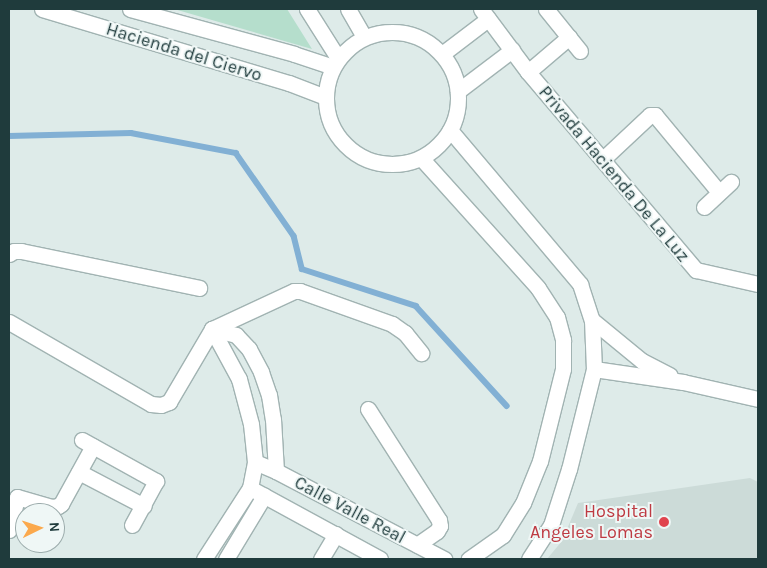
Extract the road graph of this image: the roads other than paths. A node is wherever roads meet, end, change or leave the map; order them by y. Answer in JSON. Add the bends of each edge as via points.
{"nodes":[{"id":1,"x":42,"y":9,"type":"edge"},
{"id":2,"x":130,"y":9,"type":"edge"},
{"id":3,"x":307,"y":9,"type":"edge"},
{"id":4,"x":348,"y":9,"type":"edge"},
{"id":5,"x":546,"y":9,"type":"edge"},
{"id":6,"x":485,"y":14,"type":"edge"},
{"id":7,"x":364,"y":37,"type":"junction"},
{"id":8,"x":569,"y":38,"type":"junction"},
{"id":9,"x":512,"y":50,"type":"junction"},
{"id":10,"x":580,"y":51,"type":"dead end"},
{"id":11,"x":442,"y":54,"type":"junction"},
{"id":12,"x":335,"y":63,"type":"junction"},
{"id":13,"x":528,"y":72,"type":"junction"},
{"id":14,"x":458,"y":91,"type":"junction"},
{"id":15,"x":325,"y":97,"type":"junction"},
{"id":16,"x":450,"y":130,"type":"junction"},
{"id":17,"x":422,"y":159,"type":"junction"},
{"id":18,"x":603,"y":159,"type":"junction"},
{"id":19,"x":704,"y":207,"type":"dead end"},
{"id":20,"x":9,"y":254,"type":"edge"},
{"id":21,"x":758,"y":284,"type":"edge"},
{"id":22,"x":199,"y":288,"type":"dead end"},
{"id":23,"x":592,"y":320,"type":"junction"},
{"id":24,"x":9,"y":322,"type":"edge"},
{"id":25,"x":212,"y":329,"type":"junction"},
{"id":26,"x":420,"y":353,"type":"dead end"},
{"id":27,"x":594,"y":369,"type":"junction"},
{"id":28,"x":683,"y":382,"type":"junction"},
{"id":29,"x":758,"y":399,"type":"edge"},
{"id":30,"x":368,"y":409,"type":"dead end"},
{"id":31,"x":255,"y":462,"type":"junction"},
{"id":32,"x":276,"y":471,"type":"junction"},
{"id":33,"x":79,"y":472,"type":"junction"},
{"id":34,"x":250,"y":488,"type":"junction"},
{"id":35,"x":264,"y":496,"type":"junction"},
{"id":36,"x":13,"y":502,"type":"edge"},
{"id":37,"x":144,"y":506,"type":"junction"},
{"id":38,"x":132,"y":525,"type":"dead end"},
{"id":39,"x":9,"y":530,"type":"edge"},
{"id":40,"x":336,"y":534,"type":"junction"},
{"id":41,"x":417,"y":545,"type":"junction"},
{"id":42,"x":204,"y":559,"type":"edge"},
{"id":43,"x":226,"y":559,"type":"edge"},
{"id":44,"x":321,"y":559,"type":"edge"},
{"id":45,"x":380,"y":559,"type":"edge"},
{"id":46,"x":444,"y":559,"type":"edge"},
{"id":47,"x":469,"y":559,"type":"edge"},
{"id":48,"x":529,"y":559,"type":"edge"}],
"edges":[{"from":1,"to":15,"type":"street","name":"Hacienda del Ciervo","via":[[289,83]]},
{"from":2,"to":12,"type":"street","name":"Hacienda del Ciervo"},
{"from":3,"to":12,"type":"street"},
{"from":4,"to":7,"type":"street"},
{"from":5,"to":8,"type":"street"},
{"from":6,"to":9,"type":"street","name":"Privada Hacienda De La Luz"},
{"from":6,"to":11,"type":"street","name":"Privada Hacienda De La Luz"},
{"from":7,"to":11,"type":"street","via":[[385,31],[406,32],[426,40]]},
{"from":7,"to":12,"type":"street","via":[[350,46]]},
{"from":8,"to":10,"type":"street"},
{"from":8,"to":13,"type":"street"},
{"from":9,"to":13,"type":"street","name":"Privada Hacienda De La Luz"},
{"from":9,"to":14,"type":"street"},
{"from":11,"to":14,"type":"street","via":[[453,71]]},
{"from":12,"to":15,"type":"street"},
{"from":13,"to":18,"type":"street","name":"Privada Hacienda De La Luz"},
{"from":14,"to":16,"type":"street","via":[[457,111]]},
{"from":15,"to":17,"type":"street","via":[[330,122],[340,140],[355,154],[374,162],[394,165]]},
{"from":16,"to":17,"type":"street","via":[[441,143]]},
{"from":16,"to":23,"type":"street","via":[[580,284]]},
{"from":17,"to":47,"type":"street","via":[[538,288],[556,317],[563,340],[563,369],[540,461],[523,503],[503,535]]},
{"from":18,"to":19,"type":"street","via":[[650,115],[655,114],[725,187]]},
{"from":18,"to":21,"type":"street","name":"Privada Hacienda De La Luz","via":[[696,270]]},
{"from":20,"to":22,"type":"street","via":[[22,251]]},
{"from":23,"to":27,"type":"street"},
{"from":23,"to":28,"type":"street","via":[[642,361]]},
{"from":24,"to":25,"type":"street","via":[[151,404],[161,405],[169,402]]},
{"from":25,"to":26,"type":"street","via":[[288,292],[300,291],[392,324],[405,333]]},
{"from":25,"to":31,"type":"street","via":[[239,379],[251,424]]},
{"from":25,"to":32,"type":"street","via":[[236,335],[249,349],[261,372],[273,419]]},
{"from":27,"to":28,"type":"street"},
{"from":27,"to":48,"type":"street","via":[[569,469],[550,525]]},
{"from":28,"to":29,"type":"street"},
{"from":30,"to":41,"type":"street","via":[[439,520],[437,530]]},
{"from":31,"to":32,"type":"street","name":"Calle Valle Real"},
{"from":31,"to":34,"type":"street"},
{"from":32,"to":41,"type":"street","name":"Calle Valle Real"},
{"from":33,"to":36,"type":"street","via":[[58,506]]},
{"from":33,"to":37,"type":"street"},
{"from":33,"to":37,"type":"street","via":[[88,443],[153,478],[156,485]]},
{"from":34,"to":35,"type":"street","name":"Calle Valle Real"},
{"from":34,"to":42,"type":"street"},
{"from":35,"to":40,"type":"street","name":"Calle Valle Real"},
{"from":35,"to":43,"type":"street"},
{"from":36,"to":39,"type":"street"},
{"from":37,"to":38,"type":"street"},
{"from":40,"to":44,"type":"street"},
{"from":40,"to":45,"type":"street","name":"Calle Valle Real"},
{"from":41,"to":46,"type":"street","name":"Calle Valle Real"}]}
